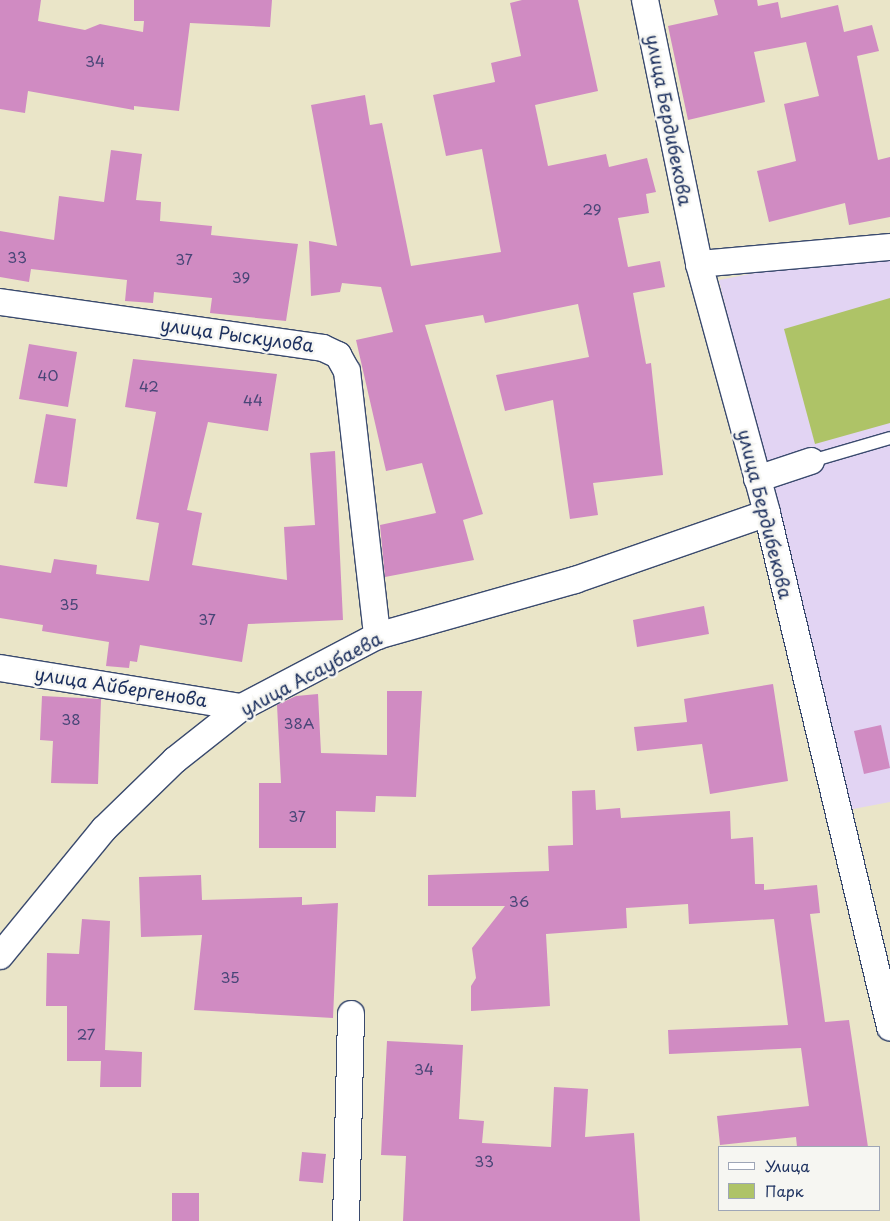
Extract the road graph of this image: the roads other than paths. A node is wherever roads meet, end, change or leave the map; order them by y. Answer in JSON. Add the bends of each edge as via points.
{"nodes":[{"id":1,"x":645,"y":0,"type":"edge"},
{"id":2,"x":890,"y":247,"type":"edge"},
{"id":3,"x":699,"y":264,"type":"junction"},
{"id":4,"x":0,"y":302,"type":"edge"},
{"id":5,"x":890,"y":438,"type":"edge"},
{"id":6,"x":811,"y":461,"type":"joint"},
{"id":7,"x":757,"y":479,"type":"junction"},
{"id":8,"x":767,"y":513,"type":"junction"},
{"id":9,"x":377,"y":636,"type":"junction"},
{"id":10,"x":0,"y":668,"type":"edge"},
{"id":11,"x":242,"y":707,"type":"junction"},
{"id":12,"x":0,"y":956,"type":"edge"},
{"id":13,"x":352,"y":1014,"type":"dead end"},
{"id":14,"x":890,"y":1027,"type":"edge"},
{"id":15,"x":346,"y":1221,"type":"edge"}],
"edges":[{"from":1,"to":3,"type":"street","name":"улица Бердибекова"},
{"from":2,"to":3,"type":"street"},
{"from":3,"to":7,"type":"street","name":"улица Бердибекова"},
{"from":4,"to":9,"type":"street","name":"улица Рыскулова","via":[[323,348],[338,355],[347,371]]},
{"from":5,"to":6,"type":"lane"},
{"from":6,"to":7,"type":"street"},
{"from":7,"to":8,"type":"street","name":"улица Бердибекова"},
{"from":8,"to":9,"type":"street","name":"улица Асаубаева","via":[[575,580]]},
{"from":8,"to":14,"type":"street","name":"улица Бердибекова"},
{"from":9,"to":11,"type":"street","name":"улица Асаубаева"},
{"from":10,"to":11,"type":"street","name":"улица Айбергенова"},
{"from":11,"to":12,"type":"street","name":"улица Асаубаева","via":[[175,760],[104,829]]},
{"from":13,"to":15,"type":"street"}]}
